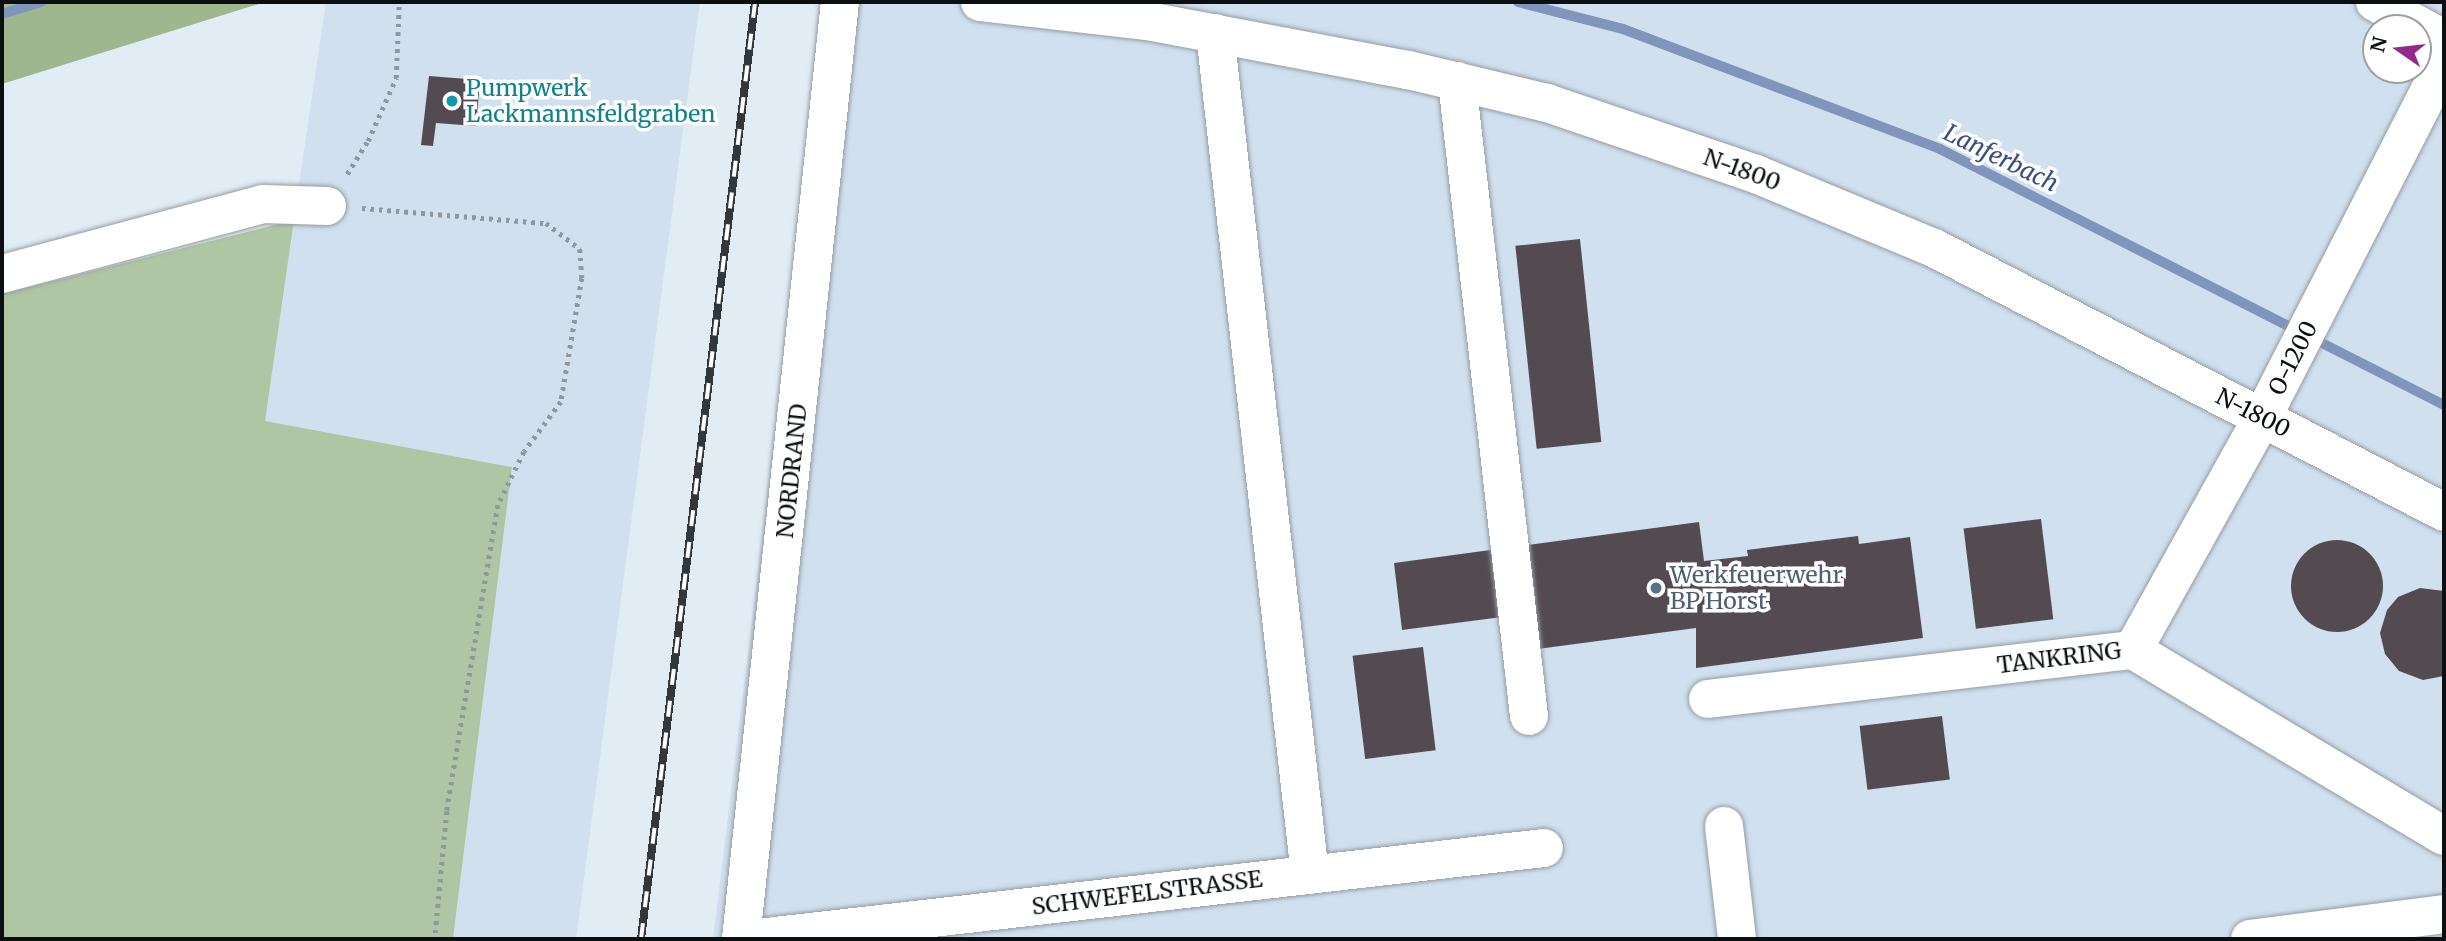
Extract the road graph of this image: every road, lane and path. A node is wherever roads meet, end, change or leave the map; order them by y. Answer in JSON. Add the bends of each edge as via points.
{"nodes":[{"id":1,"x":839,"y":2,"type":"edge"},
{"id":2,"x":980,"y":2,"type":"edge"},
{"id":3,"x":2375,"y":2,"type":"edge"},
{"id":4,"x":399,"y":4,"type":"edge"},
{"id":5,"x":1215,"y":33,"type":"junction"},
{"id":6,"x":2444,"y":39,"type":"edge"},
{"id":7,"x":2444,"y":62,"type":"edge"},
{"id":8,"x":1457,"y":81,"type":"junction"},
{"id":9,"x":327,"y":206,"type":"junction"},
{"id":10,"x":2,"y":274,"type":"edge"},
{"id":11,"x":2262,"y":418,"type":"junction"},
{"id":12,"x":2444,"y":512,"type":"edge"},
{"id":13,"x":2133,"y":650,"type":"junction"},
{"id":14,"x":1709,"y":699,"type":"dead end"},
{"id":15,"x":1529,"y":716,"type":"dead end"},
{"id":16,"x":1724,"y":827,"type":"dead end"},
{"id":17,"x":2443,"y":833,"type":"edge"},
{"id":18,"x":1544,"y":848,"type":"dead end"},
{"id":19,"x":1310,"y":875,"type":"junction"},
{"id":20,"x":2444,"y":914,"type":"edge"},
{"id":21,"x":2269,"y":938,"type":"edge"},
{"id":22,"x":435,"y":939,"type":"edge"},
{"id":23,"x":740,"y":939,"type":"edge"},
{"id":24,"x":749,"y":939,"type":"edge"},
{"id":25,"x":1737,"y":939,"type":"edge"}],
"edges":[{"from":1,"to":23,"type":"street","name":"NORDRAND"},
{"from":2,"to":5,"type":"street","name":"N-1800"},
{"from":3,"to":6,"type":"street"},
{"from":4,"to":9,"type":"path","via":[[396,78],[368,141]]},
{"from":5,"to":8,"type":"street","name":"N-1800"},
{"from":5,"to":19,"type":"street"},
{"from":7,"to":11,"type":"street","name":"O-1200"},
{"from":8,"to":11,"type":"street","name":"N-1800","via":[[1547,103],[1743,169],[1922,242]]},
{"from":8,"to":15,"type":"street"},
{"from":9,"to":10,"type":"street","via":[[263,204]]},
{"from":9,"to":22,"type":"path","via":[[546,223],[580,249],[582,278],[561,402],[524,452],[498,505],[447,811]]},
{"from":11,"to":12,"type":"street","name":"N-1800"},
{"from":11,"to":13,"type":"street","name":"O-1200"},
{"from":13,"to":14,"type":"street","name":"TANKRING"},
{"from":13,"to":17,"type":"street","name":"TANKRING"},
{"from":16,"to":25,"type":"street"},
{"from":18,"to":19,"type":"street","name":"SCHWEFELSTRASSE"},
{"from":19,"to":24,"type":"street","name":"SCHWEFELSTRASSE"},
{"from":20,"to":21,"type":"street"}]}
